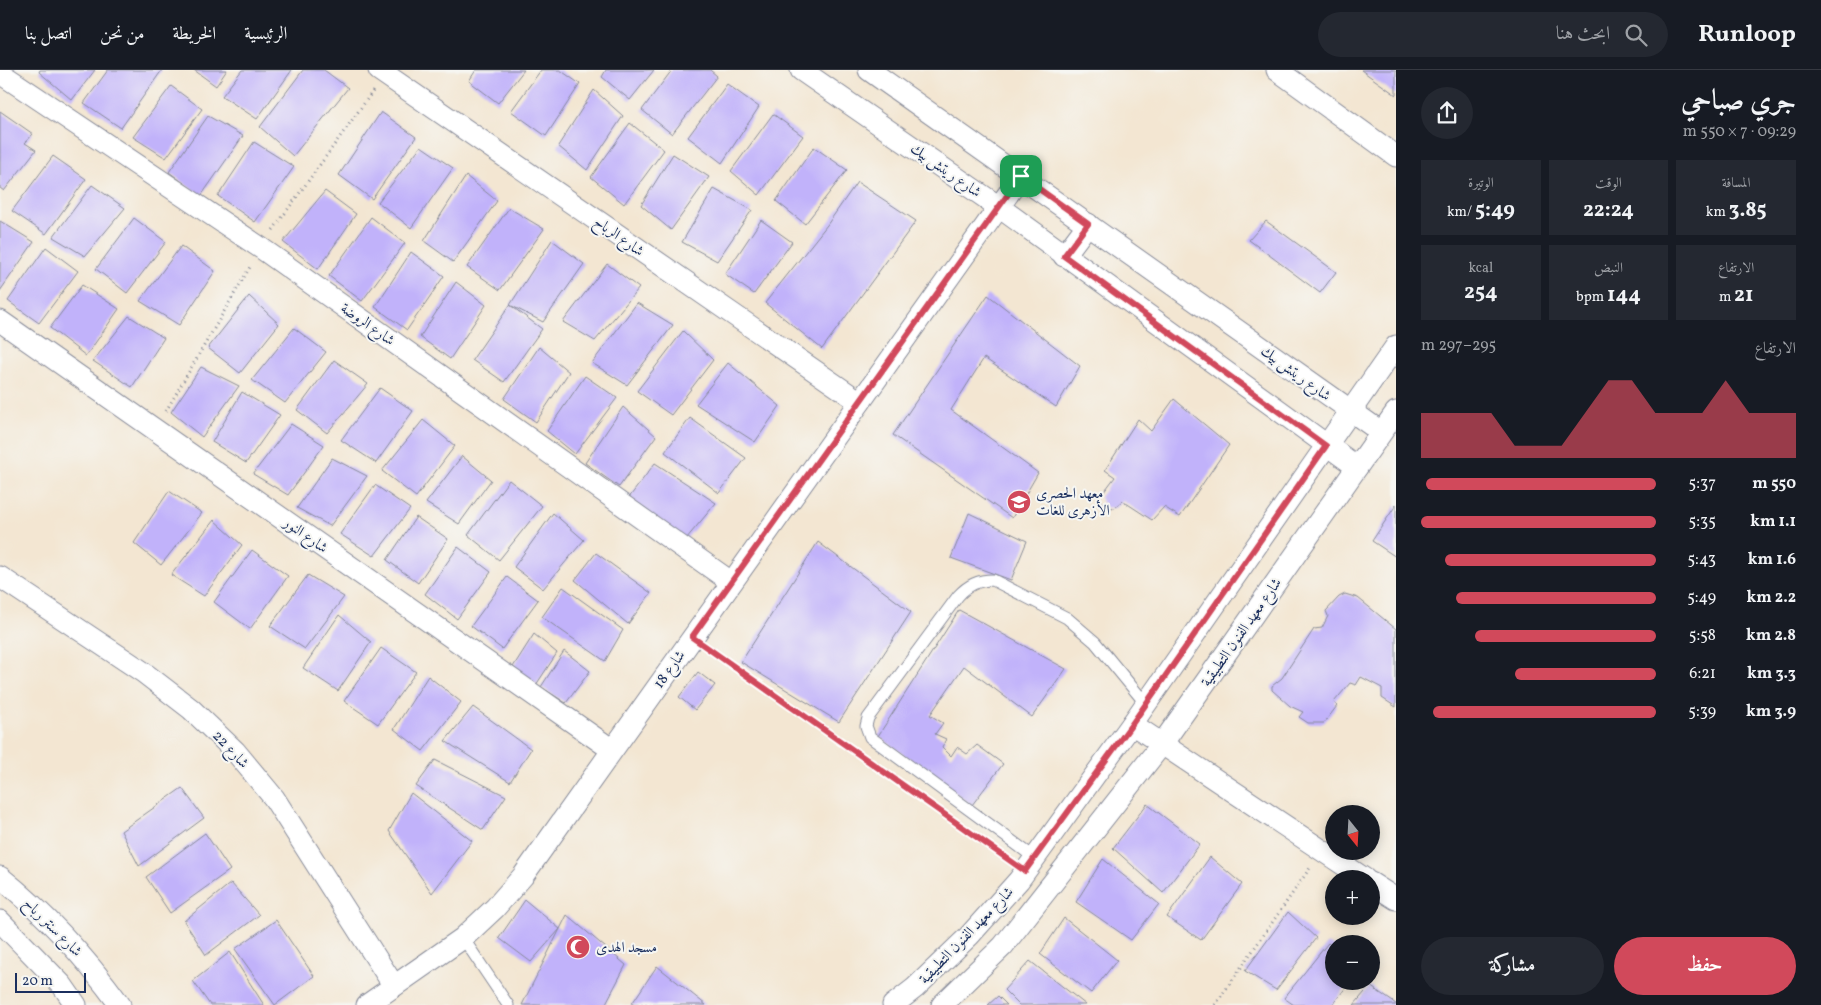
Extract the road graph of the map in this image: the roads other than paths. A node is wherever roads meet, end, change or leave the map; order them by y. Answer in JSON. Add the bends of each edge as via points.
{"nodes":[{"id":1,"x":379,"y":70,"type":"edge"},
{"id":2,"x":801,"y":70,"type":"edge"},
{"id":3,"x":869,"y":70,"type":"edge"},
{"id":4,"x":1277,"y":70,"type":"edge"},
{"id":5,"x":0,"y":73,"type":"edge"},
{"id":6,"x":1396,"y":156,"type":"edge"},
{"id":7,"x":1021,"y":176,"type":"junction"},
{"id":8,"x":999,"y":207,"type":"junction"},
{"id":9,"x":1088,"y":224,"type":"junction"},
{"id":10,"x":1064,"y":256,"type":"junction"},
{"id":11,"x":0,"y":321,"type":"edge"},
{"id":12,"x":1396,"y":346,"type":"edge"},
{"id":13,"x":860,"y":402,"type":"junction"},
{"id":14,"x":1396,"y":412,"type":"edge"},
{"id":15,"x":1350,"y":413,"type":"junction"},
{"id":16,"x":1381,"y":432,"type":"junction"},
{"id":17,"x":1326,"y":446,"type":"junction"},
{"id":18,"x":1356,"y":467,"type":"junction"},
{"id":19,"x":0,"y":577,"type":"edge"},
{"id":20,"x":731,"y":582,"type":"junction"},
{"id":21,"x":1146,"y":704,"type":"junction"},
{"id":22,"x":1132,"y":724,"type":"junction"},
{"id":23,"x":1162,"y":744,"type":"junction"},
{"id":24,"x":611,"y":749,"type":"junction"},
{"id":25,"x":1034,"y":858,"type":"junction"},
{"id":26,"x":1352,"y":870,"type":"edge"},
{"id":27,"x":0,"y":876,"type":"edge"},
{"id":28,"x":1380,"y":889,"type":"edge"},
{"id":29,"x":1396,"y":899,"type":"edge"},
{"id":30,"x":0,"y":921,"type":"edge"},
{"id":31,"x":463,"y":938,"type":"junction"},
{"id":32,"x":394,"y":986,"type":"junction"},
{"id":33,"x":76,"y":1005,"type":"edge"},
{"id":34,"x":120,"y":1005,"type":"edge"},
{"id":35,"x":368,"y":1005,"type":"edge"},
{"id":36,"x":508,"y":1005,"type":"edge"},
{"id":37,"x":894,"y":1005,"type":"edge"},
{"id":38,"x":942,"y":1005,"type":"edge"}],
"edges":[{"from":1,"to":13,"type":"street","name":"شارع الرباح"},
{"from":2,"to":8,"type":"street","name":"شارع ريتش بيك"},
{"from":3,"to":7,"type":"street","name":"شارع ريتش بيك"},
{"from":4,"to":6,"type":"street"},
{"from":5,"to":20,"type":"street","name":"شارع الروضة","via":[[261,248]]},
{"from":7,"to":8,"type":"street","name":"شارع 18"},
{"from":7,"to":9,"type":"street","name":"شارع ريتش بيك"},
{"from":8,"to":10,"type":"street","name":"شارع ريتش بيك"},
{"from":8,"to":13,"type":"street","name":"شارع 18"},
{"from":9,"to":10,"type":"street"},
{"from":9,"to":15,"type":"street","name":"شارع ريتش بيك"},
{"from":10,"to":17,"type":"street","name":"شارع ريتش بيك"},
{"from":11,"to":24,"type":"street","name":"شارع النور"},
{"from":12,"to":15,"type":"street","name":"شارع معهد الفنون التطبيقية"},
{"from":13,"to":20,"type":"street","name":"شارع 18"},
{"from":14,"to":16,"type":"street","name":"شارع معهد الفنون التطبيقية"},
{"from":15,"to":16,"type":"street","name":"شارع ريتش بيك"},
{"from":15,"to":17,"type":"street","name":"شارع معهد الفنون التطبيقية"},
{"from":16,"to":18,"type":"street","name":"شارع معهد الفنون التطبيقية"},
{"from":17,"to":18,"type":"street","name":"شارع ريتش بيك"},
{"from":17,"to":21,"type":"street","name":"شارع معهد الفنون التطبيقية"},
{"from":18,"to":23,"type":"street","name":"شارع معهد الفنون التطبيقية"},
{"from":19,"to":32,"type":"street","name":"شارع 22","via":[[143,672],[191,709],[235,751],[274,798]]},
{"from":20,"to":24,"type":"street","name":"شارع 18"},
{"from":21,"to":22,"type":"street","name":"شارع معهد الفنون التطبيقية"},
{"from":21,"to":25,"type":"lane","via":[[1095,642],[1067,618],[993,580],[984,580],[966,587],[958,596],[868,718],[866,726],[870,737]]},
{"from":22,"to":23,"type":"street"},
{"from":22,"to":25,"type":"street","name":"شارع معهد الفنون التطبيقية"},
{"from":23,"to":26,"type":"street"},
{"from":23,"to":38,"type":"street","name":"شارع معهد الفنون التطبيقية","via":[[1003,946]]},
{"from":24,"to":31,"type":"street","name":"شارع 18","via":[[523,876]]},
{"from":25,"to":37,"type":"street","name":"شارع معهد الفنون التطبيقية","via":[[969,936]]},
{"from":27,"to":34,"type":"street","name":"شارع سنتر رباح","via":[[93,968]]},
{"from":28,"to":29,"type":"street"},
{"from":30,"to":33,"type":"street","via":[[62,985]]},
{"from":31,"to":32,"type":"street","name":"شارع 18"},
{"from":31,"to":36,"type":"lane"},
{"from":32,"to":35,"type":"street","name":"شارع 18"}]}
